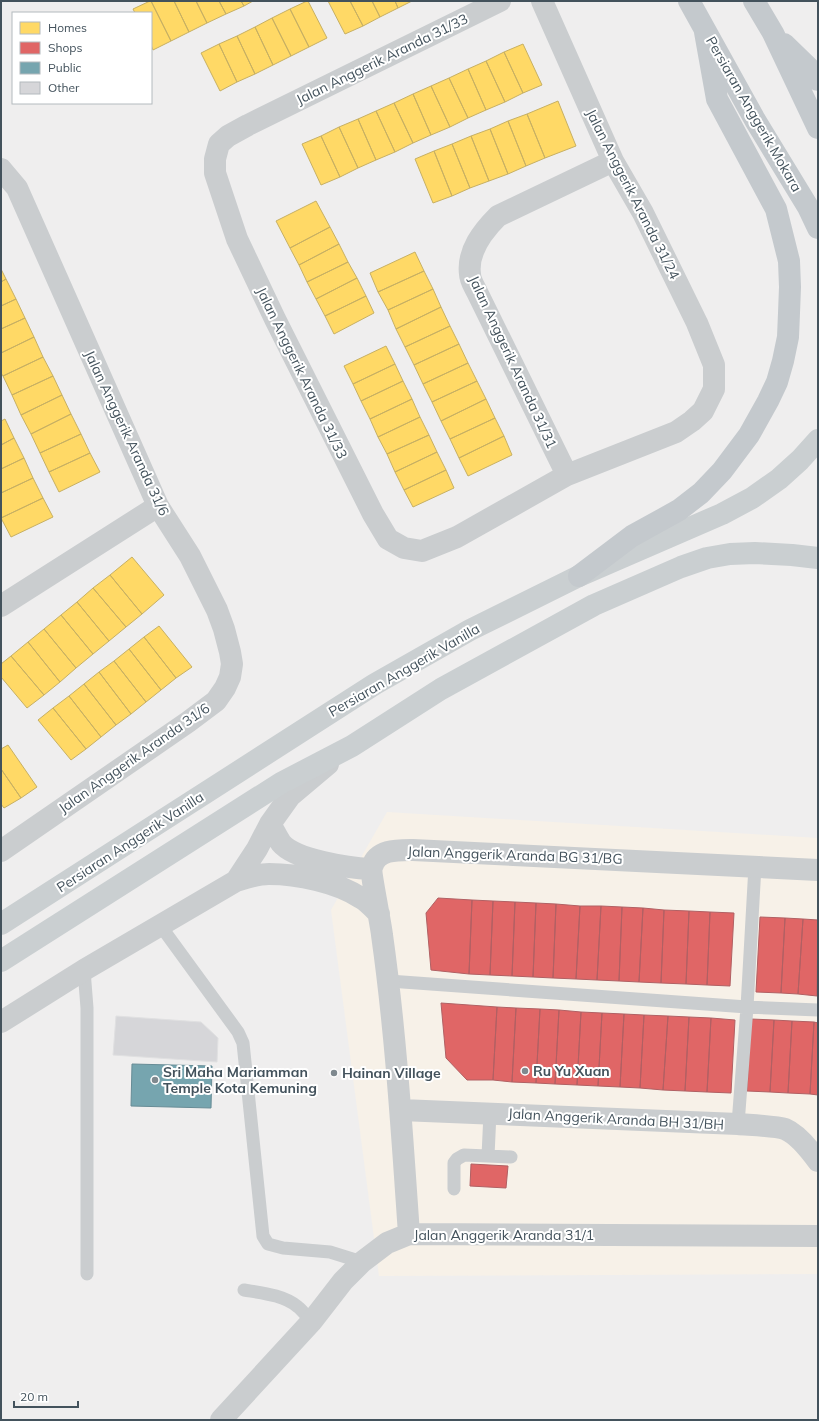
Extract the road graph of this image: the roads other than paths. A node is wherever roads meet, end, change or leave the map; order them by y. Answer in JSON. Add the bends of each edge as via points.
{"nodes":[{"id":1,"x":500,"y":1,"type":"edge"},
{"id":2,"x":542,"y":1,"type":"edge"},
{"id":3,"x":689,"y":1,"type":"edge"},
{"id":4,"x":754,"y":1,"type":"edge"},
{"id":5,"x":705,"y":32,"type":"junction"},
{"id":6,"x":773,"y":33,"type":"junction"},
{"id":7,"x":818,"y":80,"type":"edge"},
{"id":8,"x":818,"y":128,"type":"edge"},
{"id":9,"x":613,"y":161,"type":"junction"},
{"id":10,"x":1,"y":169,"type":"edge"},
{"id":11,"x":818,"y":228,"type":"edge"},
{"id":12,"x":714,"y":389,"type":"joint"},
{"id":13,"x":818,"y":440,"type":"edge"},
{"id":14,"x":567,"y":475,"type":"junction"},
{"id":15,"x":158,"y":506,"type":"junction"},
{"id":16,"x":818,"y":558,"type":"edge"},
{"id":17,"x":579,"y":576,"type":"junction"},
{"id":18,"x":1,"y":606,"type":"edge"},
{"id":19,"x":352,"y":746,"type":"junction"},
{"id":20,"x":270,"y":824,"type":"junction"},
{"id":21,"x":1,"y":851,"type":"edge"},
{"id":22,"x":755,"y":866,"type":"junction"},
{"id":23,"x":371,"y":869,"type":"junction"},
{"id":24,"x":818,"y":870,"type":"edge"},
{"id":25,"x":236,"y":882,"type":"junction"},
{"id":26,"x":380,"y":914,"type":"junction"},
{"id":27,"x":1,"y":924,"type":"edge"},
{"id":28,"x":160,"y":925,"type":"junction"},
{"id":29,"x":1,"y":961,"type":"edge"},
{"id":30,"x":84,"y":970,"type":"junction"},
{"id":31,"x":389,"y":981,"type":"junction"},
{"id":32,"x":748,"y":1007,"type":"junction"},
{"id":33,"x":818,"y":1010,"type":"edge"},
{"id":34,"x":1,"y":1022,"type":"edge"},
{"id":35,"x":401,"y":1110,"type":"junction"},
{"id":36,"x":490,"y":1113,"type":"junction"},
{"id":37,"x":738,"y":1124,"type":"junction"},
{"id":38,"x":488,"y":1156,"type":"junction"},
{"id":39,"x":511,"y":1157,"type":"dead end"},
{"id":40,"x":818,"y":1161,"type":"edge"},
{"id":41,"x":454,"y":1189,"type":"dead end"},
{"id":42,"x":409,"y":1234,"type":"junction"},
{"id":43,"x":818,"y":1236,"type":"edge"},
{"id":44,"x":362,"y":1262,"type":"junction"},
{"id":45,"x":86,"y":1274,"type":"dead end"},
{"id":46,"x":244,"y":1290,"type":"dead end"},
{"id":47,"x":312,"y":1321,"type":"junction"},
{"id":48,"x":221,"y":1420,"type":"edge"}],
"edges":[{"from":1,"to":14,"type":"street","name":"Jalan Anggerik Aranda 31/33","via":[[228,136],[220,144],[215,173],[237,240],[373,514],[388,538],[404,548],[422,551],[456,537]]},
{"from":2,"to":9,"type":"street","name":"Jalan Anggerik Aranda 31/24"},
{"from":3,"to":5,"type":"main road","name":"Persiaran Anggerik Mokara"},
{"from":4,"to":6,"type":"main road"},
{"from":5,"to":11,"type":"main road","name":"Persiaran Anggerik Mokara"},
{"from":5,"to":17,"type":"main road","via":[[717,99],[776,209],[789,261],[788,337],[783,361],[768,402],[749,435],[722,471],[701,493],[679,510],[632,536]]},
{"from":6,"to":7,"type":"main road"},
{"from":6,"to":8,"type":"main road"},
{"from":9,"to":12,"type":"street","name":"Jalan Anggerik Aranda 31/24","via":[[643,213],[697,323],[714,365]]},
{"from":9,"to":14,"type":"street","name":"Jalan Anggerik Aranda 31/31","via":[[498,216],[485,229],[475,247],[470,265],[470,276],[477,292]]},
{"from":10,"to":15,"type":"street","name":"Jalan Anggerik Aranda 31/6","via":[[17,188]]},
{"from":12,"to":14,"type":"street","name":"Jalan Anggerik Aranda 31/33","via":[[703,411],[676,432]]},
{"from":13,"to":17,"type":"main road","name":"Persiaran Anggerik Vanilla","via":[[779,479],[752,498],[722,514]]},
{"from":15,"to":18,"type":"street"},
{"from":15,"to":21,"type":"street","name":"Jalan Anggerik Aranda 31/6","via":[[190,556],[224,628],[232,664],[225,688],[216,701],[188,722]]},
{"from":16,"to":19,"type":"main road","via":[[737,554],[707,558],[681,567],[594,605],[441,689]]},
{"from":17,"to":27,"type":"main road","name":"Persiaran Anggerik Vanilla","via":[[470,630],[375,684]]},
{"from":19,"to":20,"type":"street","via":[[290,796]]},
{"from":19,"to":29,"type":"main road","via":[[274,787]]},
{"from":20,"to":23,"type":"street","via":[[281,843],[294,853],[339,866]]},
{"from":20,"to":25,"type":"street"},
{"from":22,"to":23,"type":"street","name":"Jalan Anggerik Aranda BG 31/BG","via":[[413,850],[393,851],[380,856],[374,861]]},
{"from":22,"to":24,"type":"street","name":"Jalan Anggerik Aranda BG 31/BG"},
{"from":22,"to":32,"type":"lane"},
{"from":23,"to":26,"type":"street"},
{"from":25,"to":26,"type":"street","via":[[268,874],[318,880],[339,886],[361,898]]},
{"from":25,"to":28,"type":"street"},
{"from":26,"to":31,"type":"street"},
{"from":28,"to":30,"type":"street"},
{"from":28,"to":44,"type":"lane","via":[[238,1032],[243,1043],[263,1236],[268,1244],[282,1248],[330,1252]]},
{"from":30,"to":34,"type":"street"},
{"from":30,"to":45,"type":"lane"},
{"from":31,"to":32,"type":"lane"},
{"from":31,"to":35,"type":"street"},
{"from":32,"to":33,"type":"lane"},
{"from":32,"to":37,"type":"lane"},
{"from":35,"to":36,"type":"street","name":"Jalan Anggerik Aranda BH 31/BH"},
{"from":35,"to":42,"type":"street"},
{"from":36,"to":37,"type":"street","name":"Jalan Anggerik Aranda BH 31/BH"},
{"from":36,"to":38,"type":"lane"},
{"from":37,"to":40,"type":"street","name":"Jalan Anggerik Aranda BH 31/BH","via":[[784,1129],[798,1139]]},
{"from":38,"to":39,"type":"lane"},
{"from":38,"to":41,"type":"lane","via":[[464,1155],[457,1159],[454,1163]]},
{"from":42,"to":43,"type":"street","name":"Jalan Anggerik Aranda 31/1"},
{"from":42,"to":44,"type":"street","name":"Jalan Anggerik Aranda 31/1","via":[[387,1243]]},
{"from":44,"to":47,"type":"street","name":"Jalan Anggerik Aranda 31/1"},
{"from":46,"to":47,"type":"lane","via":[[283,1299],[297,1306]]},
{"from":47,"to":48,"type":"street","name":"Jalan Anggerik Aranda 31/1"}]}
